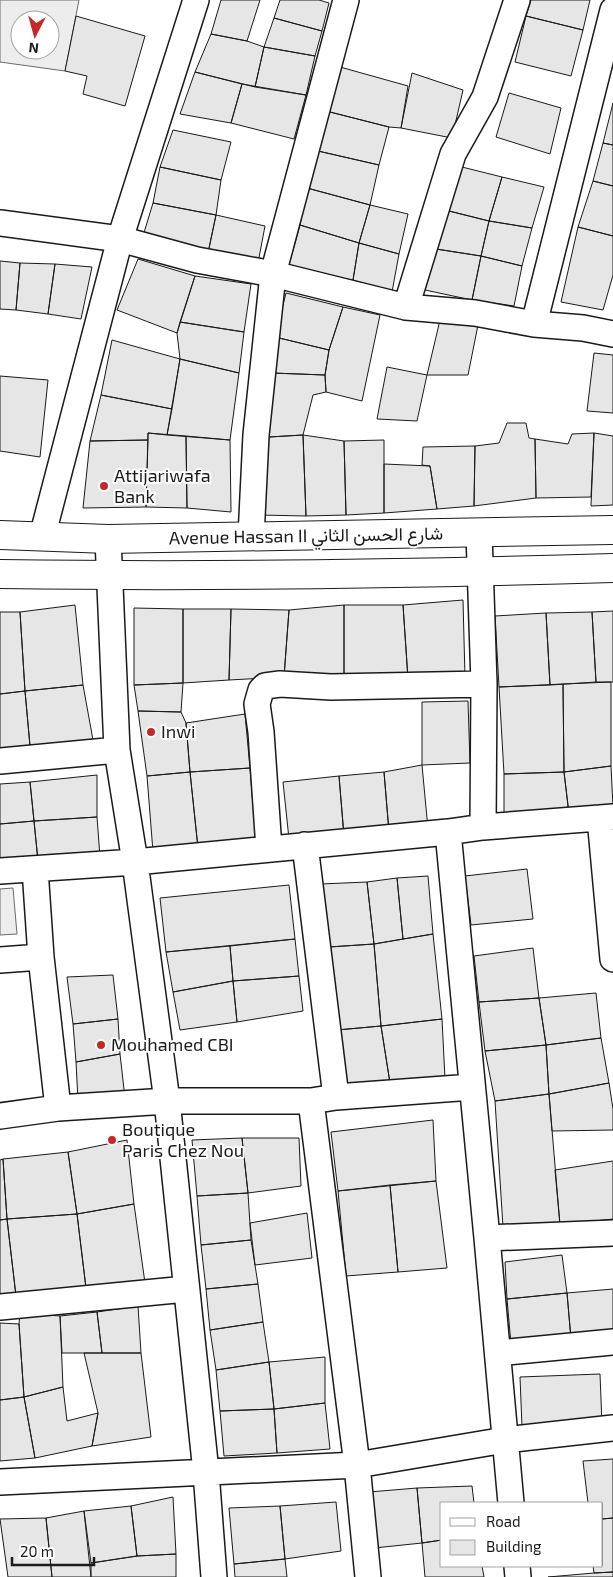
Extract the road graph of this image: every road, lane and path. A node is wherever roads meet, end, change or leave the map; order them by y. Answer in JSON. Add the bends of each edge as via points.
{"nodes":[{"id":1,"x":196,"y":0,"type":"edge"},
{"id":2,"x":346,"y":0,"type":"edge"},
{"id":3,"x":517,"y":0,"type":"edge"},
{"id":4,"x":613,"y":10,"type":"edge"},
{"id":5,"x":608,"y":58,"type":"edge"},
{"id":6,"x":0,"y":223,"type":"edge"},
{"id":7,"x":120,"y":239,"type":"junction"},
{"id":8,"x":273,"y":274,"type":"junction"},
{"id":9,"x":406,"y":307,"type":"junction"},
{"id":10,"x":534,"y":324,"type":"junction"},
{"id":11,"x":613,"y":334,"type":"edge"},
{"id":12,"x":613,"y":530,"type":"edge"},
{"id":13,"x":479,"y":533,"type":"junction"},
{"id":14,"x":0,"y":535,"type":"edge"},
{"id":15,"x":42,"y":537,"type":"junction"},
{"id":16,"x":251,"y":537,"type":"junction"},
{"id":17,"x":108,"y":539,"type":"junction"},
{"id":18,"x":613,"y":568,"type":"edge"},
{"id":19,"x":480,"y":572,"type":"junction"},
{"id":20,"x":0,"y":574,"type":"edge"},
{"id":21,"x":111,"y":576,"type":"junction"},
{"id":22,"x":484,"y":684,"type":"junction"},
{"id":23,"x":117,"y":750,"type":"junction"},
{"id":24,"x":0,"y":761,"type":"edge"},
{"id":25,"x":606,"y":818,"type":"edge"},
{"id":26,"x":483,"y":827,"type":"junction"},
{"id":27,"x":448,"y":832,"type":"junction"},
{"id":28,"x":305,"y":845,"type":"junction"},
{"id":29,"x":269,"y":849,"type":"junction"},
{"id":30,"x":135,"y":862,"type":"junction"},
{"id":31,"x":35,"y":869,"type":"junction"},
{"id":32,"x":0,"y":871,"type":"edge"},
{"id":33,"x":41,"y":957,"type":"junction"},
{"id":34,"x":613,"y":959,"type":"edge"},
{"id":35,"x":0,"y":960,"type":"edge"},
{"id":36,"x":472,"y":1087,"type":"junction"},
{"id":37,"x":336,"y":1097,"type":"junction"},
{"id":38,"x":168,"y":1101,"type":"junction"},
{"id":39,"x":311,"y":1101,"type":"junction"},
{"id":40,"x":58,"y":1108,"type":"junction"},
{"id":41,"x":0,"y":1116,"type":"edge"},
{"id":42,"x":613,"y":1233,"type":"edge"},
{"id":43,"x":487,"y":1238,"type":"junction"},
{"id":44,"x":186,"y":1289,"type":"junction"},
{"id":45,"x":0,"y":1307,"type":"edge"},
{"id":46,"x":613,"y":1342,"type":"edge"},
{"id":47,"x":498,"y":1353,"type":"junction"},
{"id":48,"x":613,"y":1428,"type":"edge"},
{"id":49,"x":505,"y":1440,"type":"junction"},
{"id":50,"x":357,"y":1465,"type":"junction"},
{"id":51,"x":206,"y":1472,"type":"junction"},
{"id":52,"x":0,"y":1482,"type":"edge"},
{"id":53,"x":511,"y":1502,"type":"edge"},
{"id":54,"x":214,"y":1577,"type":"edge"},
{"id":55,"x":368,"y":1577,"type":"edge"}],
"edges":[{"from":1,"to":7,"type":"street"},
{"from":2,"to":8,"type":"street"},
{"from":3,"to":9,"type":"street","via":[[486,96],[453,154]]},
{"from":4,"to":5,"type":"street"},
{"from":5,"to":10,"type":"street"},
{"from":6,"to":7,"type":"street"},
{"from":7,"to":8,"type":"street","via":[[197,260]]},
{"from":7,"to":15,"type":"street"},
{"from":8,"to":9,"type":"street"},
{"from":8,"to":16,"type":"street","via":[[256,435]]},
{"from":9,"to":10,"type":"street","via":[[475,313]]},
{"from":10,"to":11,"type":"street"},
{"from":12,"to":13,"type":"main road","name":"Avenue Hassan II شارع الحسن الثاني"},
{"from":13,"to":16,"type":"main road","name":"Avenue Hassan II شارع الحسن الثاني"},
{"from":13,"to":19,"type":"street"},
{"from":14,"to":15,"type":"main road","name":"Avenue Hassan II شارع الحسن الثاني"},
{"from":15,"to":17,"type":"main road","name":"Avenue Hassan II شارع الحسن الثاني"},
{"from":16,"to":17,"type":"main road","name":"Avenue Hassan II شارع الحسن الثاني"},
{"from":17,"to":21,"type":"street"},
{"from":18,"to":19,"type":"main road","name":"Avenue Hassan II شارع الحسن الثاني"},
{"from":19,"to":21,"type":"main road","name":"Avenue Hassan II شارع الحسن الثاني"},
{"from":19,"to":22,"type":"street"},
{"from":20,"to":21,"type":"main road","name":"Avenue Hassan II شارع الحسن الثاني"},
{"from":21,"to":23,"type":"street"},
{"from":22,"to":26,"type":"street"},
{"from":22,"to":29,"type":"street","via":[[265,686],[257,704]]},
{"from":23,"to":24,"type":"street"},
{"from":23,"to":30,"type":"street"},
{"from":25,"to":26,"type":"street"},
{"from":25,"to":34,"type":"street"},
{"from":26,"to":27,"type":"street"},
{"from":27,"to":28,"type":"street"},
{"from":27,"to":36,"type":"street"},
{"from":28,"to":29,"type":"street"},
{"from":28,"to":37,"type":"street"},
{"from":29,"to":30,"type":"street"},
{"from":30,"to":31,"type":"street"},
{"from":30,"to":38,"type":"street"},
{"from":31,"to":32,"type":"street"},
{"from":31,"to":33,"type":"street"},
{"from":33,"to":35,"type":"street"},
{"from":33,"to":40,"type":"street"},
{"from":36,"to":37,"type":"street"},
{"from":36,"to":43,"type":"street"},
{"from":37,"to":39,"type":"street"},
{"from":38,"to":39,"type":"street"},
{"from":38,"to":40,"type":"street"},
{"from":38,"to":44,"type":"street"},
{"from":39,"to":50,"type":"street"},
{"from":40,"to":41,"type":"street"},
{"from":42,"to":43,"type":"street"},
{"from":43,"to":47,"type":"street"},
{"from":44,"to":45,"type":"street"},
{"from":44,"to":51,"type":"street"},
{"from":46,"to":47,"type":"street"},
{"from":47,"to":49,"type":"street"},
{"from":48,"to":49,"type":"street"},
{"from":49,"to":50,"type":"street"},
{"from":49,"to":53,"type":"street"},
{"from":50,"to":51,"type":"street"},
{"from":50,"to":55,"type":"street"},
{"from":51,"to":52,"type":"street"},
{"from":51,"to":54,"type":"street"}]}
